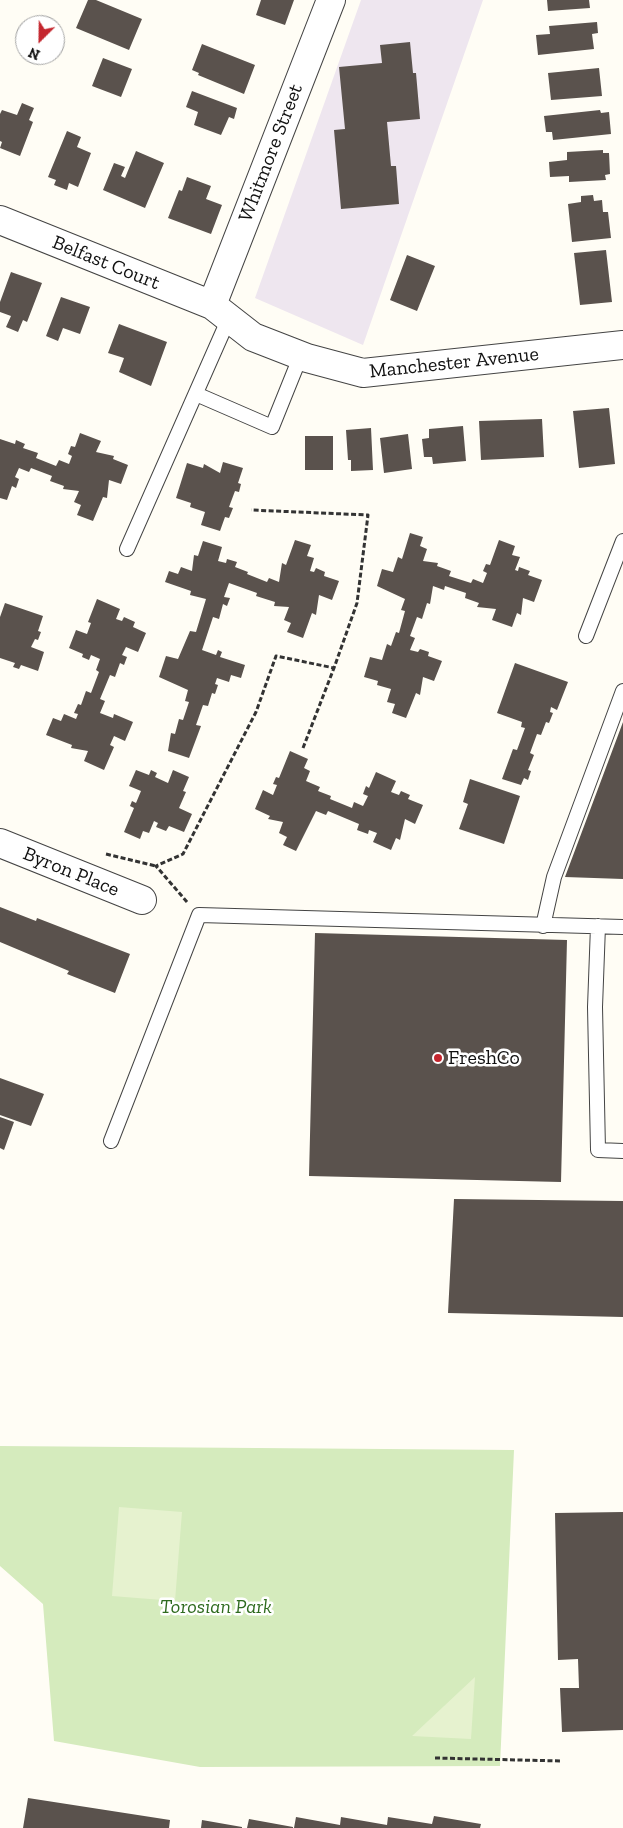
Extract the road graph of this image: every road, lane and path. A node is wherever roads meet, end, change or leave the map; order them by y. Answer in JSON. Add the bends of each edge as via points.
{"nodes":[{"id":1,"x":331,"y":0,"type":"edge"},
{"id":2,"x":0,"y":220,"type":"edge"},
{"id":3,"x":221,"y":312,"type":"junction"},
{"id":4,"x":623,"y":345,"type":"edge"},
{"id":5,"x":301,"y":355,"type":"junction"},
{"id":6,"x":196,"y":394,"type":"junction"},
{"id":7,"x":251,"y":510,"type":"dead end"},
{"id":8,"x":623,"y":541,"type":"edge"},
{"id":9,"x":127,"y":549,"type":"dead end"},
{"id":10,"x":586,"y":636,"type":"dead end"},
{"id":11,"x":334,"y":668,"type":"junction"},
{"id":12,"x":623,"y":691,"type":"edge"},
{"id":13,"x":302,"y":748,"type":"dead end"},
{"id":14,"x":0,"y":843,"type":"edge"},
{"id":15,"x":142,"y":900,"type":"dead end"},
{"id":16,"x":198,"y":915,"type":"junction"},
{"id":17,"x":543,"y":926,"type":"junction"},
{"id":18,"x":598,"y":926,"type":"junction"},
{"id":19,"x":623,"y":927,"type":"edge"},
{"id":20,"x":111,"y":1141,"type":"dead end"},
{"id":21,"x":623,"y":1151,"type":"edge"},
{"id":22,"x":435,"y":1758,"type":"dead end"},
{"id":23,"x":562,"y":1761,"type":"dead end"}],
"edges":[{"from":1,"to":3,"type":"street","name":"Whitmore Street"},
{"from":2,"to":3,"type":"street","name":"Belfast Court"},
{"from":3,"to":5,"type":"street","name":"Manchester Avenue","via":[[253,337]]},
{"from":3,"to":6,"type":"lane"},
{"from":4,"to":5,"type":"street","name":"Manchester Avenue","via":[[363,373]]},
{"from":5,"to":6,"type":"lane","via":[[272,427]]},
{"from":6,"to":9,"type":"lane"},
{"from":7,"to":11,"type":"path","via":[[368,515],[357,603]]},
{"from":8,"to":10,"type":"lane"},
{"from":11,"to":13,"type":"path"},
{"from":11,"to":16,"type":"path","via":[[276,656],[256,712],[182,854],[156,866]]},
{"from":12,"to":17,"type":"lane","via":[[554,877]]},
{"from":14,"to":15,"type":"street","name":"Byron Place"},
{"from":16,"to":17,"type":"lane"},
{"from":16,"to":20,"type":"lane"},
{"from":17,"to":18,"type":"lane"},
{"from":18,"to":19,"type":"lane"},
{"from":18,"to":21,"type":"lane","via":[[595,1007],[598,1150]]},
{"from":22,"to":23,"type":"path"}]}
